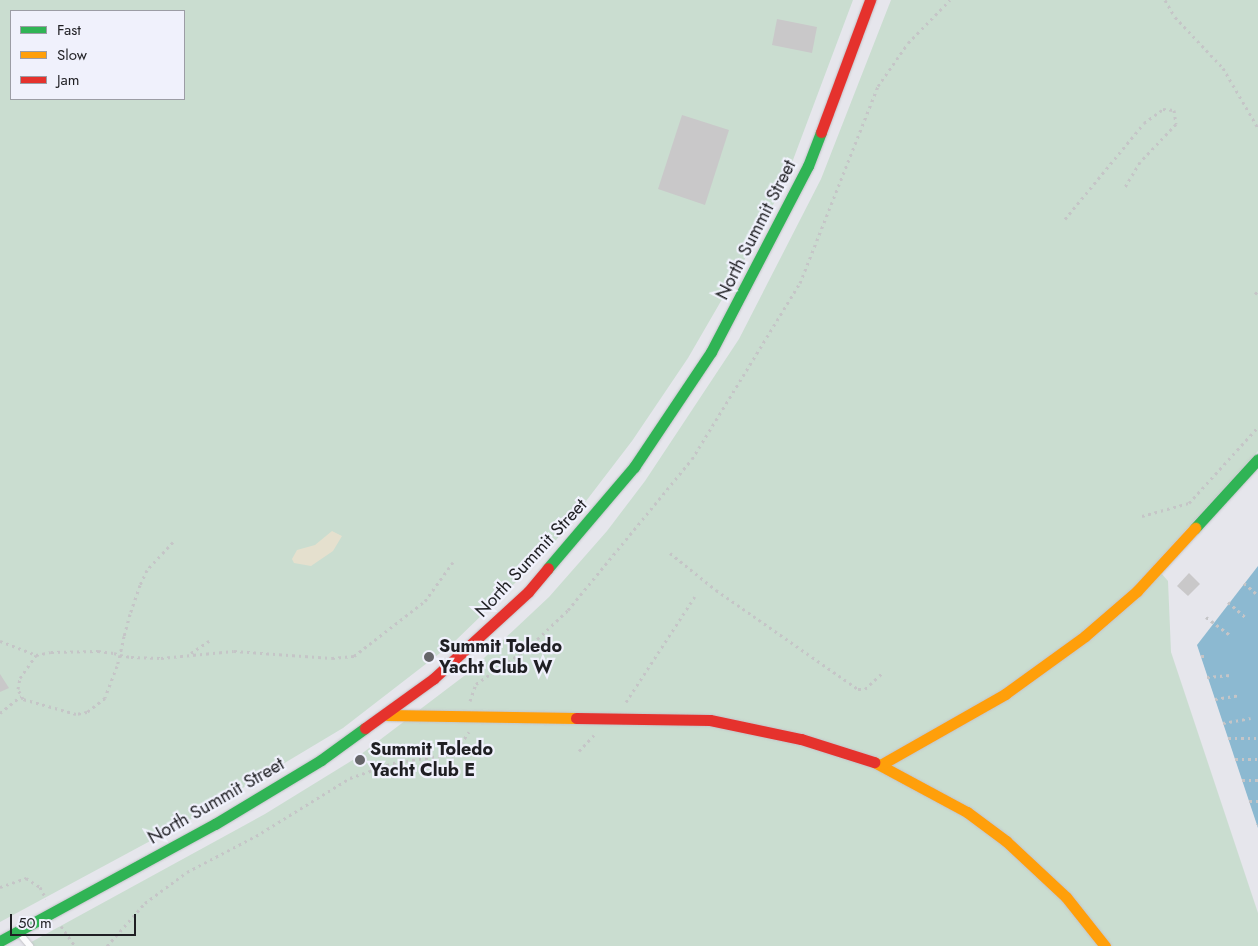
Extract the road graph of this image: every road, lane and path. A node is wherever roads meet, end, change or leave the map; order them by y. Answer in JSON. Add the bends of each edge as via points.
{"nodes":[{"id":1,"x":870,"y":0,"type":"edge"},
{"id":2,"x":1165,"y":0,"type":"edge"},
{"id":3,"x":1258,"y":128,"type":"edge"},
{"id":4,"x":1124,"y":189,"type":"dead end"},
{"id":5,"x":1065,"y":219,"type":"dead end"},
{"id":6,"x":1258,"y":428,"type":"edge"},
{"id":7,"x":1258,"y":459,"type":"edge"},
{"id":8,"x":1142,"y":516,"type":"dead end"},
{"id":9,"x":172,"y":542,"type":"dead end"},
{"id":10,"x":670,"y":553,"type":"dead end"},
{"id":11,"x":453,"y":562,"type":"dead end"},
{"id":12,"x":1244,"y":583,"type":"dead end"},
{"id":13,"x":1258,"y":595,"type":"edge"},
{"id":14,"x":696,"y":596,"type":"dead end"},
{"id":15,"x":1228,"y":602,"type":"dead end"},
{"id":16,"x":1206,"y":617,"type":"dead end"},
{"id":17,"x":1245,"y":617,"type":"dead end"},
{"id":18,"x":1230,"y":635,"type":"dead end"},
{"id":19,"x":209,"y":640,"type":"dead end"},
{"id":20,"x":0,"y":641,"type":"edge"},
{"id":21,"x":120,"y":654,"type":"junction"},
{"id":22,"x":188,"y":654,"type":"junction"},
{"id":23,"x":36,"y":655,"type":"junction"},
{"id":24,"x":1200,"y":656,"type":"dead end"},
{"id":25,"x":1206,"y":656,"type":"dead end"},
{"id":26,"x":882,"y":673,"type":"dead end"},
{"id":27,"x":1230,"y":675,"type":"dead end"},
{"id":28,"x":1208,"y":677,"type":"dead end"},
{"id":29,"x":1241,"y":695,"type":"dead end"},
{"id":30,"x":21,"y":696,"type":"junction"},
{"id":31,"x":1215,"y":699,"type":"dead end"},
{"id":32,"x":0,"y":713,"type":"edge"},
{"id":33,"x":387,"y":715,"type":"junction"},
{"id":34,"x":612,"y":716,"type":"junction"},
{"id":35,"x":1251,"y":718,"type":"dead end"},
{"id":36,"x":1223,"y":723,"type":"dead end"},
{"id":37,"x":1228,"y":738,"type":"dead end"},
{"id":38,"x":1256,"y":738,"type":"dead end"},
{"id":39,"x":579,"y":751,"type":"dead end"},
{"id":40,"x":1235,"y":759,"type":"dead end"},
{"id":41,"x":1257,"y":760,"type":"edge"},
{"id":42,"x":882,"y":764,"type":"junction"},
{"id":43,"x":1242,"y":780,"type":"dead end"},
{"id":44,"x":1258,"y":780,"type":"edge"},
{"id":45,"x":1258,"y":801,"type":"edge"},
{"id":46,"x":1249,"y":802,"type":"dead end"},
{"id":47,"x":18,"y":931,"type":"junction"},
{"id":48,"x":0,"y":941,"type":"edge"},
{"id":49,"x":30,"y":946,"type":"edge"},
{"id":50,"x":1105,"y":946,"type":"edge"}],
"edges":[{"from":1,"to":33,"type":"main road","name":"North Summit Street","via":[[808,166],[787,211],[711,352],[673,410],[606,504],[528,592],[469,648]]},
{"from":2,"to":3,"type":"path","via":[[1179,22],[1223,68]]},
{"from":4,"to":5,"type":"path","via":[[1140,162],[1176,124],[1174,110],[1163,109],[1144,123]]},
{"from":6,"to":8,"type":"path","via":[[1189,503]]},
{"from":7,"to":42,"type":"main road","via":[[1137,591],[1085,636],[1005,694]]},
{"from":9,"to":21,"type":"path","via":[[144,577]]},
{"from":10,"to":26,"type":"path","via":[[716,590],[858,689],[865,689]]},
{"from":11,"to":22,"type":"path","via":[[425,601],[354,656],[332,658],[234,651]]},
{"from":12,"to":13,"type":"path"},
{"from":14,"to":34,"type":"path","via":[[645,677]]},
{"from":15,"to":17,"type":"path"},
{"from":16,"to":18,"type":"path"},
{"from":19,"to":22,"type":"path"},
{"from":20,"to":23,"type":"path"},
{"from":21,"to":22,"type":"path","via":[[160,658]]},
{"from":21,"to":23,"type":"path","via":[[82,650]]},
{"from":21,"to":30,"type":"path","via":[[106,698],[87,712],[76,714],[33,704]]},
{"from":23,"to":30,"type":"path","via":[[18,683]]},
{"from":24,"to":25,"type":"path"},
{"from":27,"to":28,"type":"path"},
{"from":29,"to":31,"type":"path"},
{"from":30,"to":32,"type":"path"},
{"from":33,"to":34,"type":"main road"},
{"from":33,"to":47,"type":"main road","name":"North Summit Street","via":[[215,824]]},
{"from":34,"to":39,"type":"path"},
{"from":34,"to":42,"type":"main road","via":[[710,720],[801,739]]},
{"from":35,"to":36,"type":"path"},
{"from":37,"to":38,"type":"path"},
{"from":40,"to":41,"type":"path"},
{"from":42,"to":50,"type":"main road","via":[[968,812],[1006,841],[1066,897]]},
{"from":43,"to":44,"type":"path"},
{"from":45,"to":46,"type":"path"},
{"from":47,"to":48,"type":"main road","name":"North Summit Street"},
{"from":47,"to":49,"type":"lane"}]}
